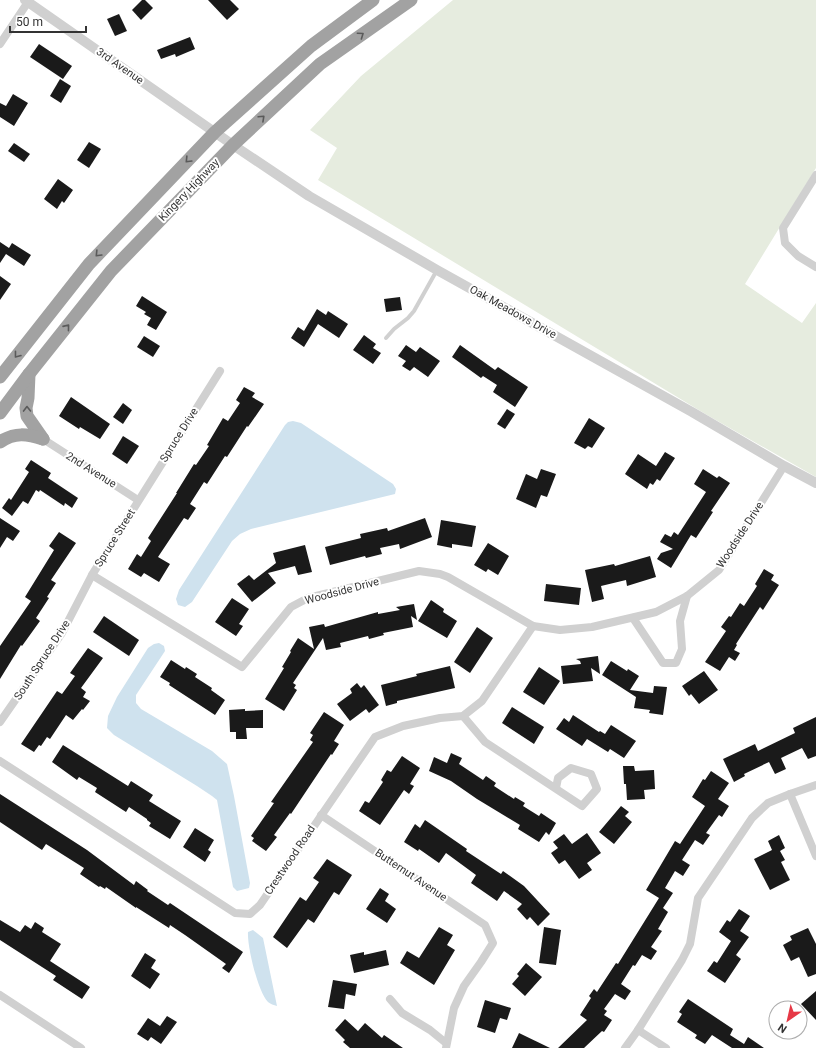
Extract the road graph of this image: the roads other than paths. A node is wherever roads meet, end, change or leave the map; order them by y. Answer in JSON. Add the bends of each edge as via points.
{"nodes":[{"id":1,"x":373,"y":0,"type":"edge"},
{"id":2,"x":411,"y":0,"type":"edge"},
{"id":3,"x":27,"y":1,"type":"edge"},
{"id":4,"x":0,"y":44,"type":"edge"},
{"id":5,"x":215,"y":132,"type":"junction"},
{"id":6,"x":233,"y":145,"type":"junction"},
{"id":7,"x":816,"y":175,"type":"edge"},
{"id":8,"x":816,"y":267,"type":"edge"},
{"id":9,"x":437,"y":270,"type":"junction"},
{"id":10,"x":386,"y":338,"type":"dead end"},
{"id":11,"x":220,"y":371,"type":"dead end"},
{"id":12,"x":29,"y":374,"type":"junction"},
{"id":13,"x":0,"y":376,"type":"edge"},
{"id":14,"x":0,"y":413,"type":"edge"},
{"id":15,"x":43,"y":440,"type":"junction"},
{"id":16,"x":0,"y":442,"type":"edge"},
{"id":17,"x":784,"y":466,"type":"junction"},
{"id":18,"x":816,"y":482,"type":"edge"},
{"id":19,"x":138,"y":500,"type":"junction"},
{"id":20,"x":92,"y":575,"type":"junction"},
{"id":21,"x":687,"y":596,"type":"junction"},
{"id":22,"x":633,"y":618,"type":"junction"},
{"id":23,"x":533,"y":626,"type":"junction"},
{"id":24,"x":463,"y":716,"type":"junction"},
{"id":25,"x":0,"y":722,"type":"edge"},
{"id":26,"x":3,"y":763,"type":"edge"},
{"id":27,"x":816,"y":785,"type":"edge"},
{"id":28,"x":556,"y":788,"type":"junction"},
{"id":29,"x":790,"y":794,"type":"junction"},
{"id":30,"x":322,"y":814,"type":"junction"},
{"id":31,"x":816,"y":856,"type":"edge"},
{"id":32,"x":0,"y":995,"type":"edge"},
{"id":33,"x":390,"y":999,"type":"dead end"},
{"id":34,"x":638,"y":1030,"type":"junction"},
{"id":35,"x":446,"y":1045,"type":"edge"},
{"id":36,"x":81,"y":1048,"type":"edge"},
{"id":37,"x":625,"y":1048,"type":"edge"},
{"id":38,"x":666,"y":1048,"type":"edge"}],
"edges":[{"from":1,"to":5,"type":"highway","name":"Kingery Highway","via":[[310,46]]},
{"from":6,"to":2,"type":"highway","name":"Kingery Highway","one_way":true,"via":[[320,64]]},
{"from":3,"to":4,"type":"street"},
{"from":3,"to":5,"type":"street","name":"3rd Avenue"},
{"from":5,"to":6,"type":"street","name":"Oak Meadows Drive"},
{"from":5,"to":13,"type":"highway","name":"Kingery Highway","one_way":true,"via":[[89,264]]},
{"from":6,"to":9,"type":"street","name":"Oak Meadows Drive","via":[[309,196]]},
{"from":12,"to":6,"type":"highway","name":"Kingery Highway","one_way":true,"via":[[111,271]]},
{"from":7,"to":8,"type":"street","via":[[783,228],[785,243],[798,256]]},
{"from":9,"to":10,"type":"lane","via":[[414,311]]},
{"from":9,"to":17,"type":"street","name":"Oak Meadows Drive"},
{"from":11,"to":19,"type":"street","name":"Spruce Drive"},
{"from":12,"to":14,"type":"highway","name":"Kingery Highway"},
{"from":15,"to":12,"type":"highway","one_way":true,"via":[[27,416]]},
{"from":15,"to":16,"type":"highway","via":[[23,434],[10,436]]},
{"from":15,"to":19,"type":"street","name":"2nd Avenue"},
{"from":17,"to":18,"type":"street","name":"Oak Meadows Drive"},
{"from":17,"to":21,"type":"street","name":"Woodside Drive","via":[[719,570]]},
{"from":19,"to":20,"type":"street","name":"Spruce Street"},
{"from":20,"to":23,"type":"street","name":"Woodside Drive","via":[[242,668],[291,607],[308,598],[419,571],[448,576]]},
{"from":20,"to":25,"type":"street","name":"South Spruce Drive","via":[[62,633]]},
{"from":21,"to":22,"type":"street","name":"Woodside Drive","via":[[656,612]]},
{"from":21,"to":22,"type":"street","via":[[680,621],[682,649],[676,663],[663,663]]},
{"from":22,"to":23,"type":"street","name":"Woodside Drive","via":[[592,627],[560,630]]},
{"from":23,"to":24,"type":"street","via":[[482,701]]},
{"from":24,"to":28,"type":"street","via":[[485,742]]},
{"from":24,"to":30,"type":"street","name":"Crestwood Road","via":[[403,726],[375,737]]},
{"from":26,"to":30,"type":"street","name":"Crestwood Road","via":[[235,913],[250,914],[260,905]]},
{"from":27,"to":29,"type":"street"},
{"from":28,"to":28,"type":"street","via":[[582,806],[597,789],[591,774],[571,768],[558,778]]},
{"from":29,"to":31,"type":"street"},
{"from":29,"to":34,"type":"street","via":[[768,803],[752,818],[698,898],[690,944]]},
{"from":30,"to":35,"type":"street","name":"Butternut Avenue","via":[[485,925],[493,943],[464,986],[454,1008]]},
{"from":32,"to":36,"type":"street"},
{"from":33,"to":35,"type":"street","via":[[402,1014],[430,1030]]},
{"from":34,"to":37,"type":"street"},
{"from":34,"to":38,"type":"street"}]}
